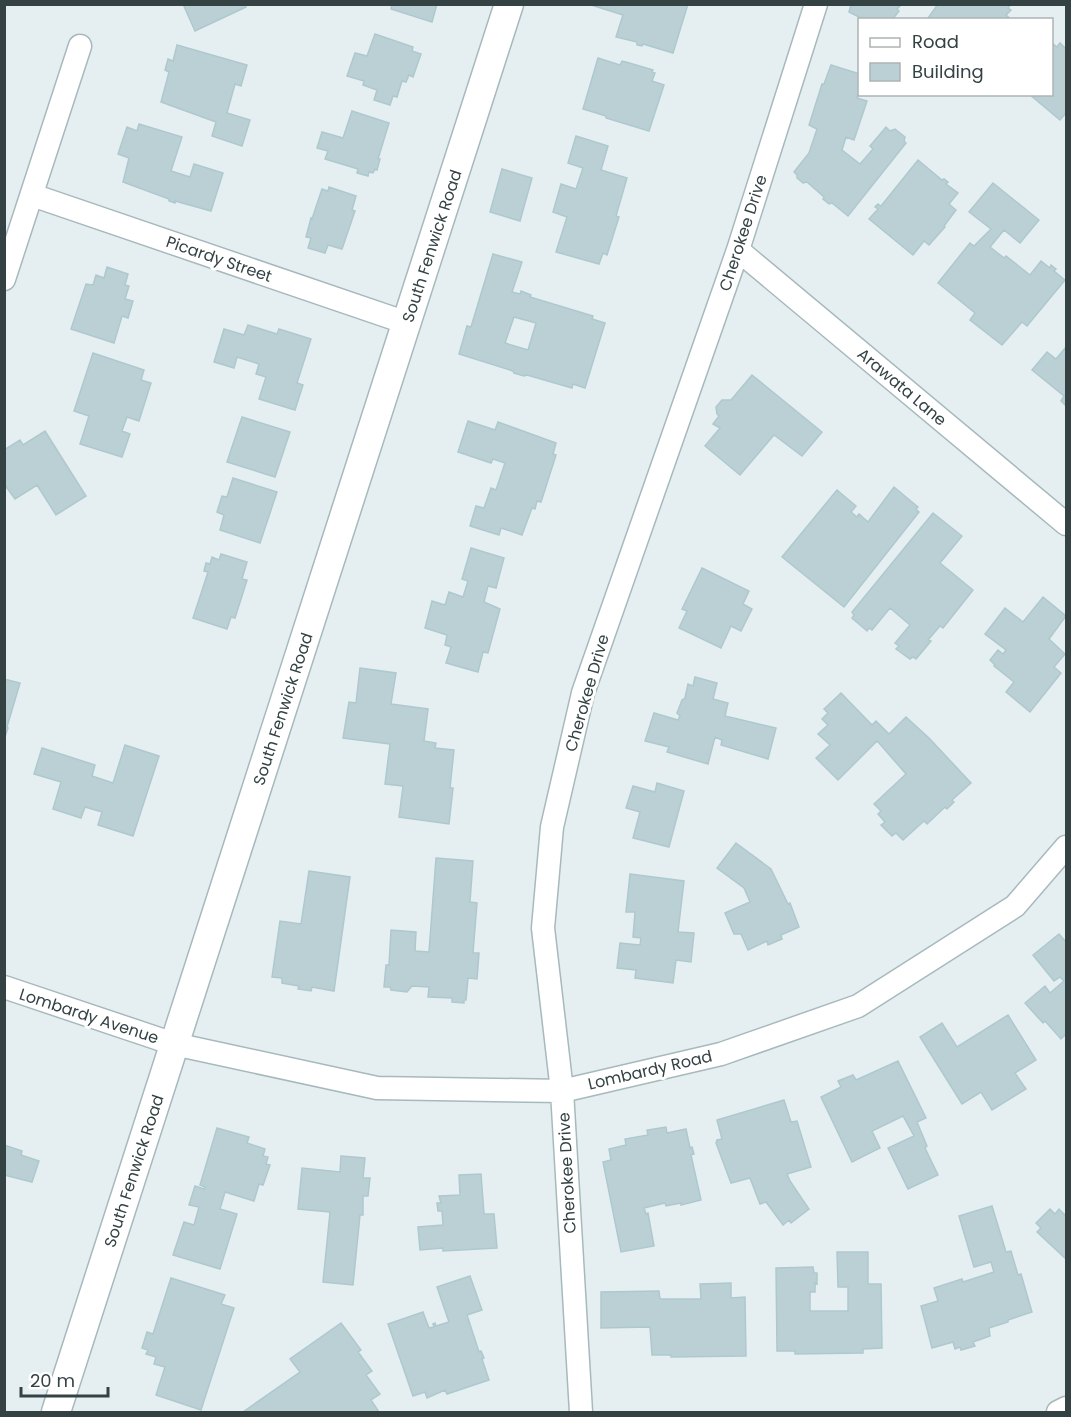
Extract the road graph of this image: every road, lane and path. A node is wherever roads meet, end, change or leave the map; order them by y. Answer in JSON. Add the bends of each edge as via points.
{"nodes":[{"id":1,"x":509,"y":4,"type":"edge"},
{"id":2,"x":816,"y":4,"type":"edge"},
{"id":3,"x":80,"y":46,"type":"dead end"},
{"id":4,"x":32,"y":195,"type":"junction"},
{"id":5,"x":738,"y":250,"type":"junction"},
{"id":6,"x":4,"y":279,"type":"edge"},
{"id":7,"x":407,"y":323,"type":"junction"},
{"id":8,"x":1066,"y":524,"type":"edge"},
{"id":9,"x":1066,"y":847,"type":"edge"},
{"id":10,"x":4,"y":987,"type":"edge"},
{"id":11,"x":174,"y":1044,"type":"junction"},
{"id":12,"x":562,"y":1091,"type":"junction"},
{"id":13,"x":1066,"y":1408,"type":"edge"},
{"id":14,"x":56,"y":1413,"type":"edge"},
{"id":15,"x":581,"y":1413,"type":"edge"},
{"id":16,"x":1058,"y":1413,"type":"edge"}],
"edges":[{"from":1,"to":7,"type":"street","name":"South Fenwick Road"},
{"from":2,"to":5,"type":"street","name":"Cherokee Drive"},
{"from":3,"to":4,"type":"street"},
{"from":4,"to":6,"type":"street"},
{"from":4,"to":7,"type":"street","name":"Picardy Street"},
{"from":5,"to":8,"type":"street","name":"Arawata Lane"},
{"from":5,"to":12,"type":"street","name":"Cherokee Drive","via":[[584,693],[552,827],[543,928]]},
{"from":7,"to":11,"type":"street","name":"South Fenwick Road"},
{"from":9,"to":12,"type":"street","name":"Lombardy Road","via":[[1015,906],[858,1006],[721,1054]]},
{"from":10,"to":11,"type":"street","name":"Lombardy Avenue"},
{"from":11,"to":12,"type":"street","name":"Lombardy Road","via":[[377,1088]]},
{"from":11,"to":14,"type":"street","name":"South Fenwick Road"},
{"from":12,"to":15,"type":"street","name":"Cherokee Drive"},
{"from":13,"to":16,"type":"street"}]}
